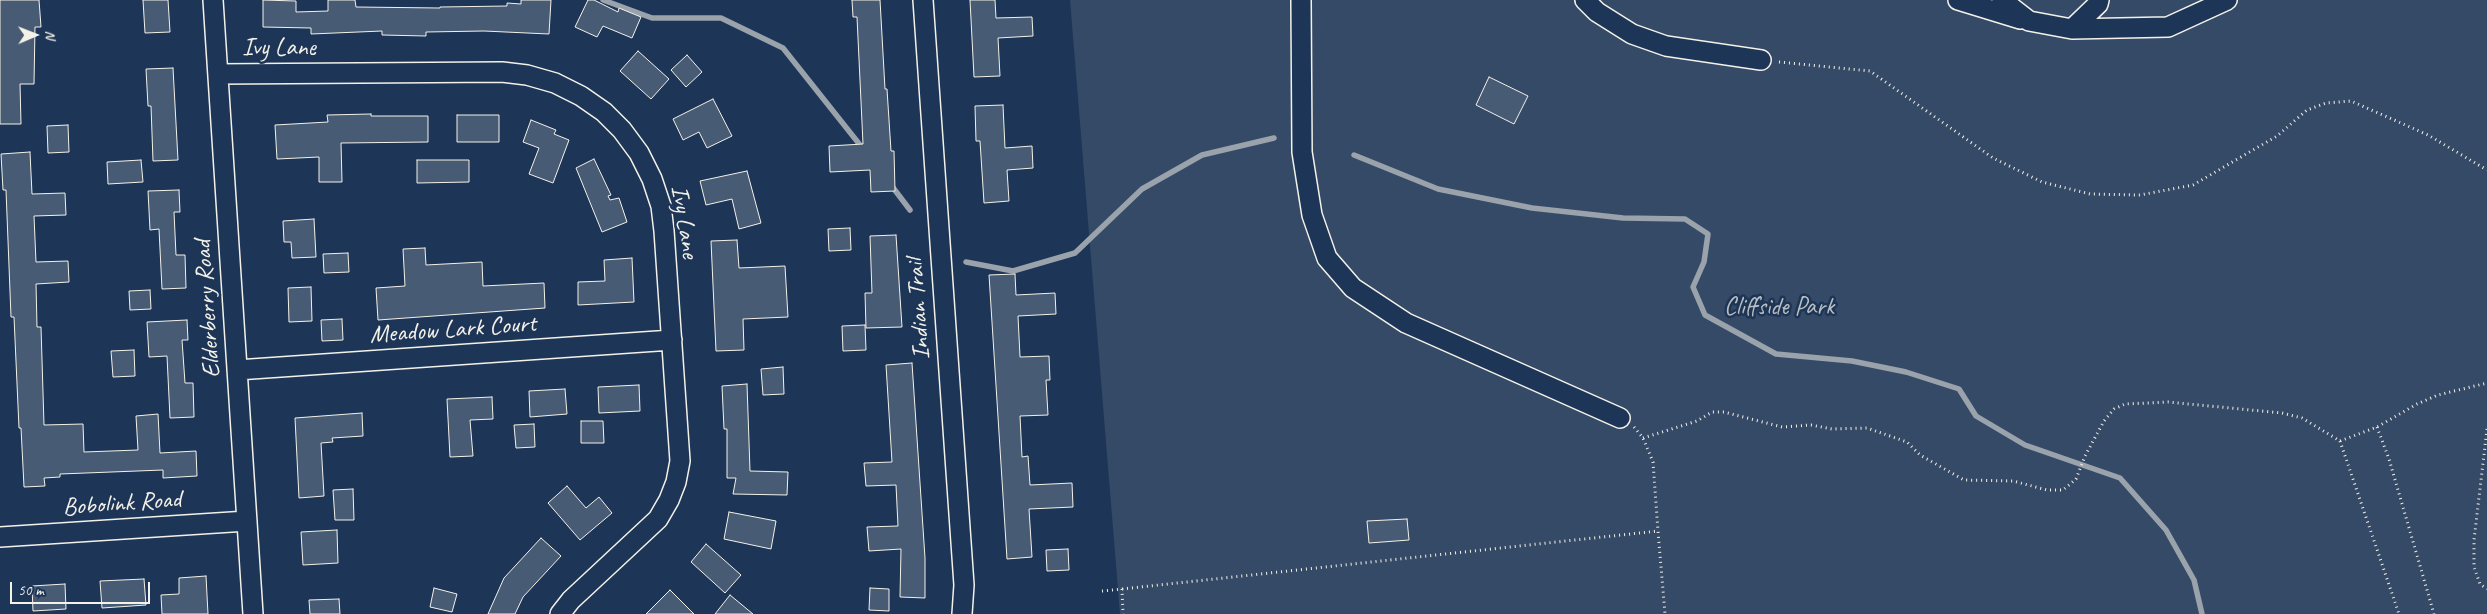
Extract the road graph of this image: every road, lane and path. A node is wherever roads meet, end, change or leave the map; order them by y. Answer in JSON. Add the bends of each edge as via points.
{"nodes":[{"id":1,"x":213,"y":0,"type":"edge"},
{"id":2,"x":923,"y":0,"type":"edge"},
{"id":3,"x":1301,"y":0,"type":"edge"},
{"id":4,"x":1585,"y":0,"type":"edge"},
{"id":5,"x":1958,"y":0,"type":"edge"},
{"id":6,"x":2002,"y":0,"type":"edge"},
{"id":7,"x":2098,"y":0,"type":"edge"},
{"id":8,"x":2227,"y":0,"type":"edge"},
{"id":9,"x":2029,"y":21,"type":"junction"},
{"id":10,"x":2072,"y":28,"type":"junction"},
{"id":11,"x":1761,"y":60,"type":"joint"},
{"id":12,"x":218,"y":74,"type":"junction"},
{"id":13,"x":2487,"y":170,"type":"edge"},
{"id":14,"x":672,"y":340,"type":"junction"},
{"id":15,"x":237,"y":370,"type":"junction"},
{"id":16,"x":2487,"y":384,"type":"edge"},
{"id":17,"x":1620,"y":418,"type":"joint"},
{"id":18,"x":2377,"y":427,"type":"junction"},
{"id":19,"x":2487,"y":429,"type":"edge"},
{"id":20,"x":1643,"y":438,"type":"junction"},
{"id":21,"x":2340,"y":441,"type":"junction"},
{"id":22,"x":247,"y":521,"type":"junction"},
{"id":23,"x":1658,"y":531,"type":"junction"},
{"id":24,"x":0,"y":537,"type":"edge"},
{"id":25,"x":1122,"y":589,"type":"junction"},
{"id":26,"x":2487,"y":589,"type":"edge"},
{"id":27,"x":1102,"y":590,"type":"dead end"},
{"id":28,"x":253,"y":614,"type":"edge"},
{"id":29,"x":560,"y":614,"type":"edge"},
{"id":30,"x":962,"y":614,"type":"edge"},
{"id":31,"x":1124,"y":614,"type":"edge"},
{"id":32,"x":1665,"y":614,"type":"edge"},
{"id":33,"x":2399,"y":614,"type":"edge"},
{"id":34,"x":2434,"y":614,"type":"edge"}],
"edges":[{"from":1,"to":12,"type":"street","name":"Elderberry Road"},
{"from":2,"to":30,"type":"street","name":"Indian Trail","via":[[963,575]]},
{"from":3,"to":17,"type":"street","via":[[1302,152],[1312,216],[1327,258],[1353,288],[1406,323]]},
{"from":4,"to":11,"type":"street","via":[[1597,12],[1632,34],[1666,46]]},
{"from":5,"to":9,"type":"street"},
{"from":6,"to":9,"type":"street"},
{"from":7,"to":10,"type":"street","via":[[2098,4]]},
{"from":8,"to":10,"type":"street","via":[[2168,27]]},
{"from":9,"to":10,"type":"street"},
{"from":11,"to":13,"type":"path","via":[[1870,71],[1993,158],[2042,182],[2090,194],[2140,195],[2193,185],[2277,136],[2307,110],[2326,103],[2351,101],[2428,135]]},
{"from":12,"to":14,"type":"street","name":"Ivy Lane","via":[[502,72],[555,83],[581,96],[622,130],[652,179],[661,206]]},
{"from":12,"to":15,"type":"street","name":"Elderberry Road"},
{"from":14,"to":15,"type":"street","name":"Meadow Lark Court"},
{"from":14,"to":29,"type":"street","name":"Ivy Lane","via":[[680,461],[670,500],[644,535],[571,600]]},
{"from":15,"to":22,"type":"street","name":"Elderberry Road"},
{"from":16,"to":18,"type":"path","via":[[2424,401]]},
{"from":17,"to":20,"type":"path"},
{"from":18,"to":21,"type":"path"},
{"from":18,"to":34,"type":"path"},
{"from":19,"to":26,"type":"path","via":[[2474,540],[2474,567],[2480,584]]},
{"from":20,"to":21,"type":"path","via":[[1712,412],[1724,412],[1782,427],[1868,428],[1907,442],[1920,455],[1964,480],[2013,480],[2047,490],[2062,490],[2070,486],[2104,420],[2114,409],[2125,404],[2168,402],[2282,413],[2302,418]]},
{"from":20,"to":23,"type":"path","via":[[1652,462]]},
{"from":21,"to":33,"type":"path"},
{"from":22,"to":24,"type":"street","name":"Bobolink Road"},
{"from":22,"to":28,"type":"street","name":"Elderberry Road"},
{"from":23,"to":25,"type":"path"},
{"from":23,"to":32,"type":"path"},
{"from":25,"to":27,"type":"path"},
{"from":25,"to":31,"type":"path"}]}
